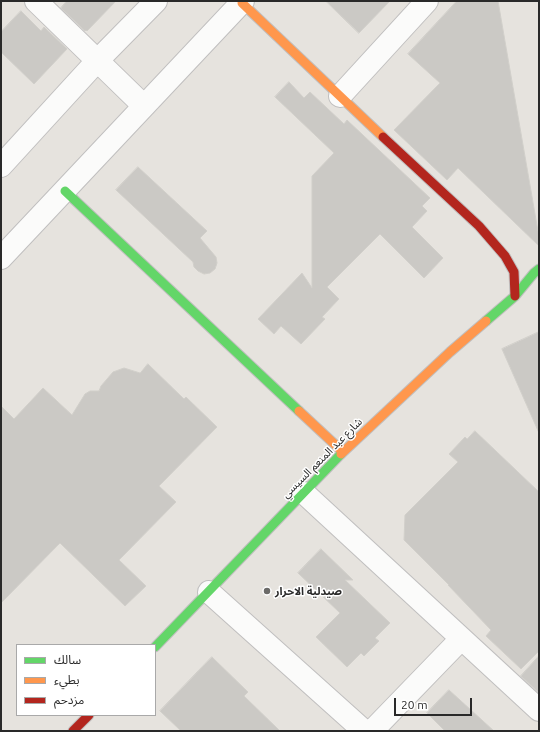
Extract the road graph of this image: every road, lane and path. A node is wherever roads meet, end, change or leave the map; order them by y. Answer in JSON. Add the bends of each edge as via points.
{"nodes":[{"id":1,"x":36,"y":1,"type":"edge"},
{"id":2,"x":156,"y":1,"type":"edge"},
{"id":3,"x":427,"y":1,"type":"edge"},
{"id":4,"x":243,"y":2,"type":"edge"},
{"id":5,"x":98,"y":61,"type":"junction"},
{"id":6,"x":340,"y":96,"type":"junction"},
{"id":7,"x":144,"y":106,"type":"junction"},
{"id":8,"x":1,"y":166,"type":"edge"},
{"id":9,"x":65,"y":191,"type":"junction"},
{"id":10,"x":1,"y":258,"type":"edge"},
{"id":11,"x":539,"y":269,"type":"edge"},
{"id":12,"x":527,"y":293,"type":"dead end"},
{"id":13,"x":515,"y":296,"type":"junction"},
{"id":14,"x":343,"y":452,"type":"junction"},
{"id":15,"x":304,"y":493,"type":"junction"},
{"id":16,"x":209,"y":592,"type":"junction"},
{"id":17,"x":461,"y":639,"type":"junction"},
{"id":18,"x":156,"y":646,"type":"edge"},
{"id":19,"x":539,"y":710,"type":"edge"},
{"id":20,"x":88,"y":716,"type":"edge"},
{"id":21,"x":73,"y":731,"type":"edge"},
{"id":22,"x":364,"y":731,"type":"edge"},
{"id":23,"x":372,"y":731,"type":"edge"}],
"edges":[{"from":1,"to":5,"type":"street"},
{"from":2,"to":5,"type":"street"},
{"from":3,"to":6,"type":"street"},
{"from":4,"to":6,"type":"street"},
{"from":4,"to":7,"type":"street"},
{"from":5,"to":7,"type":"street"},
{"from":5,"to":8,"type":"street"},
{"from":6,"to":13,"type":"street","via":[[479,226],[505,256],[514,272]]},
{"from":7,"to":9,"type":"street"},
{"from":9,"to":10,"type":"street"},
{"from":9,"to":14,"type":"street"},
{"from":11,"to":13,"type":"street","name":"شارع عبد المنعم السيسي"},
{"from":12,"to":13,"type":"street","name":"شارع عبد المنعم السيسي"},
{"from":13,"to":14,"type":"street","name":"شارع عبد المنعم السيسي","via":[[450,352]]},
{"from":14,"to":15,"type":"street","name":"شارع عبد المنعم السيسي"},
{"from":15,"to":16,"type":"street","name":"شارع عبد المنعم السيسي"},
{"from":15,"to":17,"type":"street"},
{"from":16,"to":18,"type":"street","name":"شارع عبد المنعم السيسي"},
{"from":16,"to":22,"type":"street"},
{"from":17,"to":19,"type":"street"},
{"from":17,"to":23,"type":"street"},
{"from":20,"to":21,"type":"street"}]}
